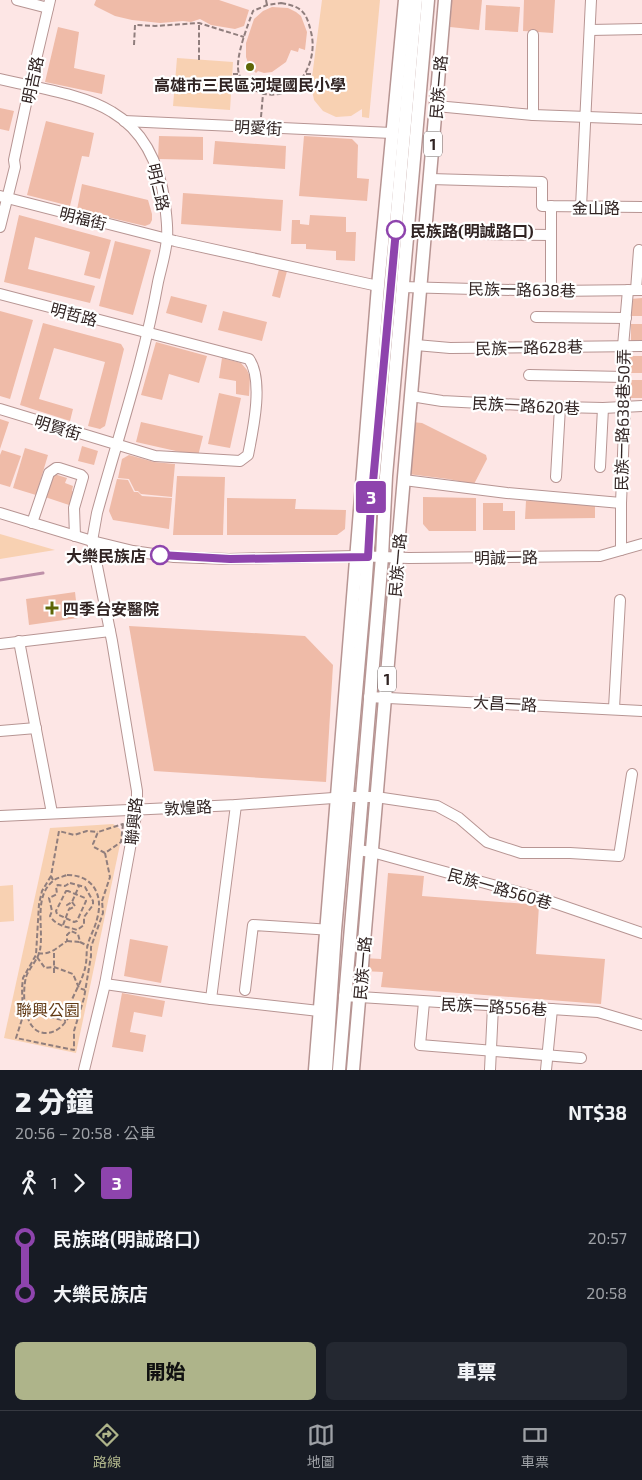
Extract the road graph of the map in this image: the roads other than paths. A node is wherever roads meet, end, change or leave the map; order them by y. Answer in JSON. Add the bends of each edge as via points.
{"nodes":[{"id":1,"x":16,"y":0,"type":"edge"},
{"id":2,"x":405,"y":0,"type":"edge"},
{"id":3,"x":416,"y":0,"type":"edge"},
{"id":4,"x":428,"y":0,"type":"edge"},
{"id":5,"x":445,"y":0,"type":"edge"},
{"id":6,"x":591,"y":0,"type":"edge"},
{"id":7,"x":49,"y":4,"type":"edge"},
{"id":8,"x":642,"y":29,"type":"edge"},
{"id":9,"x":590,"y":30,"type":"junction"},
{"id":10,"x":533,"y":35,"type":"dead end"},
{"id":11,"x":0,"y":79,"type":"edge"},
{"id":12,"x":30,"y":85,"type":"junction"},
{"id":13,"x":436,"y":106,"type":"junction"},
{"id":14,"x":533,"y":115,"type":"junction"},
{"id":15,"x":585,"y":118,"type":"junction"},
{"id":16,"x":642,"y":119,"type":"edge"},
{"id":17,"x":124,"y":120,"type":"junction"},
{"id":18,"x":392,"y":133,"type":"junction"},
{"id":19,"x":430,"y":179,"type":"junction"},
{"id":20,"x":2,"y":199,"type":"edge"},
{"id":21,"x":551,"y":206,"type":"junction"},
{"id":22,"x":581,"y":207,"type":"junction"},
{"id":23,"x":642,"y":207,"type":"edge"},
{"id":24,"x":0,"y":227,"type":"edge"},
{"id":25,"x":482,"y":234,"type":"dead end"},
{"id":26,"x":550,"y":235,"type":"junction"},
{"id":27,"x":167,"y":239,"type":"junction"},
{"id":28,"x":639,"y":250,"type":"dead end"},
{"id":29,"x":378,"y":286,"type":"junction"},
{"id":30,"x":402,"y":287,"type":"junction"},
{"id":31,"x":421,"y":287,"type":"junction"},
{"id":32,"x":635,"y":290,"type":"edge"},
{"id":33,"x":551,"y":291,"type":"junction"},
{"id":34,"x":0,"y":294,"type":"edge"},
{"id":35,"x":536,"y":317,"type":"dead end"},
{"id":36,"x":626,"y":318,"type":"junction"},
{"id":37,"x":147,"y":333,"type":"junction"},
{"id":38,"x":416,"y":344,"type":"junction"},
{"id":39,"x":623,"y":346,"type":"junction"},
{"id":40,"x":642,"y":346,"type":"edge"},
{"id":41,"x":529,"y":375,"type":"dead end"},
{"id":42,"x":624,"y":377,"type":"junction"},
{"id":43,"x":411,"y":402,"type":"junction"},
{"id":44,"x":380,"y":404,"type":"junction"},
{"id":45,"x":625,"y":406,"type":"junction"},
{"id":46,"x":642,"y":406,"type":"edge"},
{"id":47,"x":560,"y":407,"type":"junction"},
{"id":48,"x":603,"y":408,"type":"junction"},
{"id":49,"x":0,"y":409,"type":"edge"},
{"id":50,"x":116,"y":444,"type":"junction"},
{"id":51,"x":600,"y":467,"type":"dead end"},
{"id":52,"x":556,"y":477,"type":"dead end"},
{"id":53,"x":404,"y":480,"type":"junction"},
{"id":54,"x":621,"y":503,"type":"junction"},
{"id":55,"x":0,"y":513,"type":"edge"},
{"id":56,"x":32,"y":523,"type":"junction"},
{"id":57,"x":75,"y":536,"type":"junction"},
{"id":58,"x":92,"y":541,"type":"junction"},
{"id":59,"x":642,"y":544,"type":"edge"},
{"id":60,"x":621,"y":550,"type":"junction"},
{"id":61,"x":362,"y":557,"type":"junction"},
{"id":62,"x":382,"y":557,"type":"junction"},
{"id":63,"x":397,"y":557,"type":"junction"},
{"id":64,"x":620,"y":600,"type":"dead end"},
{"id":65,"x":110,"y":631,"type":"junction"},
{"id":66,"x":19,"y":641,"type":"junction"},
{"id":67,"x":0,"y":644,"type":"edge"},
{"id":68,"x":369,"y":697,"type":"junction"},
{"id":69,"x":385,"y":698,"type":"junction"},
{"id":70,"x":614,"y":708,"type":"junction"},
{"id":71,"x":642,"y":711,"type":"edge"},
{"id":72,"x":36,"y":728,"type":"junction"},
{"id":73,"x":0,"y":731,"type":"edge"},
{"id":74,"x":632,"y":774,"type":"dead end"},
{"id":75,"x":341,"y":797,"type":"junction"},
{"id":76,"x":361,"y":797,"type":"junction"},
{"id":77,"x":376,"y":797,"type":"junction"},
{"id":78,"x":236,"y":805,"type":"junction"},
{"id":79,"x":137,"y":810,"type":"junction"},
{"id":80,"x":52,"y":813,"type":"junction"},
{"id":81,"x":0,"y":816,"type":"edge"},
{"id":82,"x":356,"y":850,"type":"junction"},
{"id":83,"x":372,"y":852,"type":"junction"},
{"id":84,"x":330,"y":930,"type":"junction"},
{"id":85,"x":642,"y":933,"type":"edge"},
{"id":86,"x":105,"y":984,"type":"junction"},
{"id":87,"x":245,"y":990,"type":"dead end"},
{"id":88,"x":344,"y":996,"type":"junction"},
{"id":89,"x":359,"y":998,"type":"junction"},
{"id":90,"x":212,"y":999,"type":"junction"},
{"id":91,"x":424,"y":1002,"type":"junction"},
{"id":92,"x":493,"y":1006,"type":"junction"},
{"id":93,"x":552,"y":1009,"type":"junction"},
{"id":94,"x":319,"y":1011,"type":"junction"},
{"id":95,"x":642,"y":1025,"type":"edge"},
{"id":96,"x":491,"y":1051,"type":"junction"},
{"id":97,"x":548,"y":1055,"type":"junction"},
{"id":98,"x":581,"y":1058,"type":"dead end"},
{"id":99,"x":84,"y":1070,"type":"edge"},
{"id":100,"x":315,"y":1070,"type":"edge"},
{"id":101,"x":326,"y":1070,"type":"edge"},
{"id":102,"x":339,"y":1070,"type":"edge"},
{"id":103,"x":353,"y":1070,"type":"edge"},
{"id":104,"x":490,"y":1070,"type":"edge"},
{"id":105,"x":546,"y":1070,"type":"edge"}],
"edges":[{"from":1,"to":7,"type":"street"},
{"from":2,"to":18,"type":"main road","name":"民族一路","number":"1"},
{"from":3,"to":44,"type":"main road","name":"民族一路","number":"1"},
{"from":4,"to":30,"type":"main road","name":"民族一路","number":"1"},
{"from":5,"to":13,"type":"main road","name":"民族一路","number":"1"},
{"from":6,"to":9,"type":"street"},
{"from":7,"to":12,"type":"street","name":"明吉路"},
{"from":8,"to":9,"type":"street"},
{"from":9,"to":15,"type":"street"},
{"from":10,"to":14,"type":"street"},
{"from":11,"to":12,"type":"street","name":"明仁路"},
{"from":12,"to":17,"type":"street","name":"明仁路","via":[[97,105]]},
{"from":12,"to":20,"type":"street","name":"明吉路"},
{"from":13,"to":14,"type":"street"},
{"from":13,"to":19,"type":"main road","name":"民族一路","number":"1"},
{"from":14,"to":15,"type":"street"},
{"from":15,"to":16,"type":"street"},
{"from":15,"to":22,"type":"street"},
{"from":17,"to":18,"type":"street","name":"明愛街"},
{"from":17,"to":27,"type":"street","name":"明仁路","via":[[146,145],[160,176]]},
{"from":18,"to":29,"type":"main road","name":"民族一路","number":"1"},
{"from":19,"to":21,"type":"street","via":[[542,182],[542,206]]},
{"from":19,"to":31,"type":"main road","name":"民族一路","number":"1"},
{"from":20,"to":24,"type":"street","name":"明吉路"},
{"from":20,"to":27,"type":"street","name":"明福街"},
{"from":21,"to":22,"type":"street","name":"金山路"},
{"from":21,"to":26,"type":"street"},
{"from":22,"to":23,"type":"street","name":"金山路"},
{"from":25,"to":26,"type":"street"},
{"from":26,"to":33,"type":"street"},
{"from":27,"to":29,"type":"street","name":"明福街"},
{"from":27,"to":37,"type":"street","name":"明仁路"},
{"from":28,"to":32,"type":"street","name":"民族一路638巷50弄"},
{"from":29,"to":44,"type":"main road","name":"民族一路","number":"1"},
{"from":30,"to":31,"type":"street","name":"民族一路638巷"},
{"from":30,"to":44,"type":"main road","name":"民族一路","number":"1"},
{"from":31,"to":33,"type":"street","name":"民族一路638巷"},
{"from":31,"to":38,"type":"main road","name":"民族一路","number":"1"},
{"from":32,"to":33,"type":"street","name":"民族一路638巷"},
{"from":32,"to":36,"type":"street","name":"民族一路638巷50弄"},
{"from":34,"to":37,"type":"street","name":"明哲路"},
{"from":35,"to":36,"type":"street"},
{"from":36,"to":39,"type":"street","name":"民族一路638巷50弄"},
{"from":37,"to":50,"type":"street","name":"明仁路"},
{"from":37,"to":50,"type":"street","via":[[248,359],[254,366],[255,414],[248,455],[240,461],[186,459],[155,456]]},
{"from":38,"to":39,"type":"street","name":"民族一路628巷","via":[[450,348]]},
{"from":38,"to":43,"type":"main road","name":"民族一路","number":"1"},
{"from":39,"to":40,"type":"street","name":"民族一路628巷"},
{"from":39,"to":42,"type":"street","name":"民族一路638巷50弄"},
{"from":41,"to":42,"type":"street"},
{"from":42,"to":45,"type":"street","name":"民族一路638巷50弄"},
{"from":43,"to":44,"type":"main road"},
{"from":43,"to":47,"type":"street","name":"民族一路620巷"},
{"from":43,"to":53,"type":"main road","name":"民族一路","number":"1"},
{"from":44,"to":61,"type":"main road","name":"民族一路","number":"1","via":[[371,504]]},
{"from":44,"to":62,"type":"main road","name":"民族一路","number":"1"},
{"from":45,"to":46,"type":"street","name":"民族一路620巷"},
{"from":45,"to":48,"type":"street","name":"民族一路620巷"},
{"from":45,"to":54,"type":"street","name":"民族一路638巷50弄"},
{"from":47,"to":48,"type":"street","name":"民族一路620巷"},
{"from":47,"to":52,"type":"street"},
{"from":48,"to":51,"type":"street"},
{"from":49,"to":50,"type":"street","name":"明賢街"},
{"from":50,"to":58,"type":"street","name":"明仁路"},
{"from":53,"to":54,"type":"street"},
{"from":53,"to":63,"type":"main road","name":"民族一路","number":"1"},
{"from":54,"to":60,"type":"street","name":"民族一路638巷50弄"},
{"from":55,"to":56,"type":"street","name":"明誠一路"},
{"from":56,"to":57,"type":"street","name":"明誠一路"},
{"from":56,"to":57,"type":"street","via":[[49,473],[59,468],[83,477],[74,508]]},
{"from":57,"to":58,"type":"street","name":"明誠一路"},
{"from":58,"to":61,"type":"street","name":"明誠一路","via":[[174,557]]},
{"from":58,"to":65,"type":"street","name":"聯興路"},
{"from":59,"to":60,"type":"street","name":"明誠一路"},
{"from":60,"to":63,"type":"street","name":"明誠一路","via":[[600,556]]},
{"from":61,"to":62,"type":"street","name":"明誠一路"},
{"from":61,"to":75,"type":"main road","name":"民族一路","number":"1"},
{"from":62,"to":63,"type":"street","name":"明誠一路"},
{"from":62,"to":68,"type":"main road","name":"民族一路","number":"1"},
{"from":63,"to":69,"type":"main road","name":"民族一路","number":"1"},
{"from":64,"to":70,"type":"street"},
{"from":65,"to":66,"type":"street"},
{"from":65,"to":79,"type":"street","name":"聯興路","via":[[137,790]]},
{"from":66,"to":67,"type":"street"},
{"from":66,"to":72,"type":"street"},
{"from":68,"to":69,"type":"street","name":"大昌一路"},
{"from":68,"to":76,"type":"main road","name":"民族一路","number":"1"},
{"from":69,"to":70,"type":"street","name":"大昌一路"},
{"from":69,"to":77,"type":"main road","name":"民族一路","number":"1"},
{"from":70,"to":71,"type":"street","name":"大昌一路"},
{"from":72,"to":73,"type":"street"},
{"from":72,"to":80,"type":"street"},
{"from":74,"to":77,"type":"street","name":"敦煌路","via":[[619,856],[521,853],[486,842],[459,818],[437,806]]},
{"from":75,"to":76,"type":"street","name":"敦煌路"},
{"from":75,"to":78,"type":"street","name":"敦煌路"},
{"from":75,"to":84,"type":"main road","name":"民族一路","number":"1"},
{"from":76,"to":77,"type":"street","name":"敦煌路"},
{"from":76,"to":82,"type":"main road","name":"民族一路","number":"1"},
{"from":77,"to":83,"type":"main road","name":"民族一路","number":"1"},
{"from":78,"to":79,"type":"street","name":"敦煌路"},
{"from":78,"to":90,"type":"street"},
{"from":79,"to":80,"type":"street","name":"敦煌路"},
{"from":79,"to":86,"type":"street","name":"聯興路"},
{"from":80,"to":81,"type":"street","name":"敦煌路"},
{"from":82,"to":83,"type":"street","name":"民族一路560巷"},
{"from":82,"to":88,"type":"main road","name":"民族一路","number":"1"},
{"from":83,"to":85,"type":"street","name":"民族一路560巷","via":[[540,898]]},
{"from":83,"to":89,"type":"main road","name":"民族一路","number":"1"},
{"from":84,"to":87,"type":"street","via":[[253,925]]},
{"from":84,"to":94,"type":"main road","name":"民族一路","number":"1"},
{"from":84,"to":101,"type":"main road","name":"民族一路","number":"1"},
{"from":86,"to":90,"type":"street"},
{"from":86,"to":99,"type":"street","name":"聯興路"},
{"from":88,"to":89,"type":"street","name":"民族一路556巷"},
{"from":88,"to":102,"type":"main road","name":"民族一路","number":"1"},
{"from":89,"to":91,"type":"street","name":"民族一路556巷"},
{"from":89,"to":103,"type":"main road","name":"民族一路","number":"1"},
{"from":90,"to":94,"type":"street"},
{"from":91,"to":92,"type":"street","name":"民族一路556巷"},
{"from":91,"to":96,"type":"street","via":[[420,1045]]},
{"from":92,"to":93,"type":"street","name":"民族一路556巷"},
{"from":92,"to":96,"type":"street"},
{"from":93,"to":95,"type":"street","name":"民族一路556巷","via":[[598,1012]]},
{"from":93,"to":97,"type":"street"},
{"from":94,"to":100,"type":"main road","name":"民族一路","number":"1"},
{"from":96,"to":97,"type":"street"},
{"from":96,"to":104,"type":"street"},
{"from":97,"to":98,"type":"street"},
{"from":97,"to":105,"type":"street"}]}
